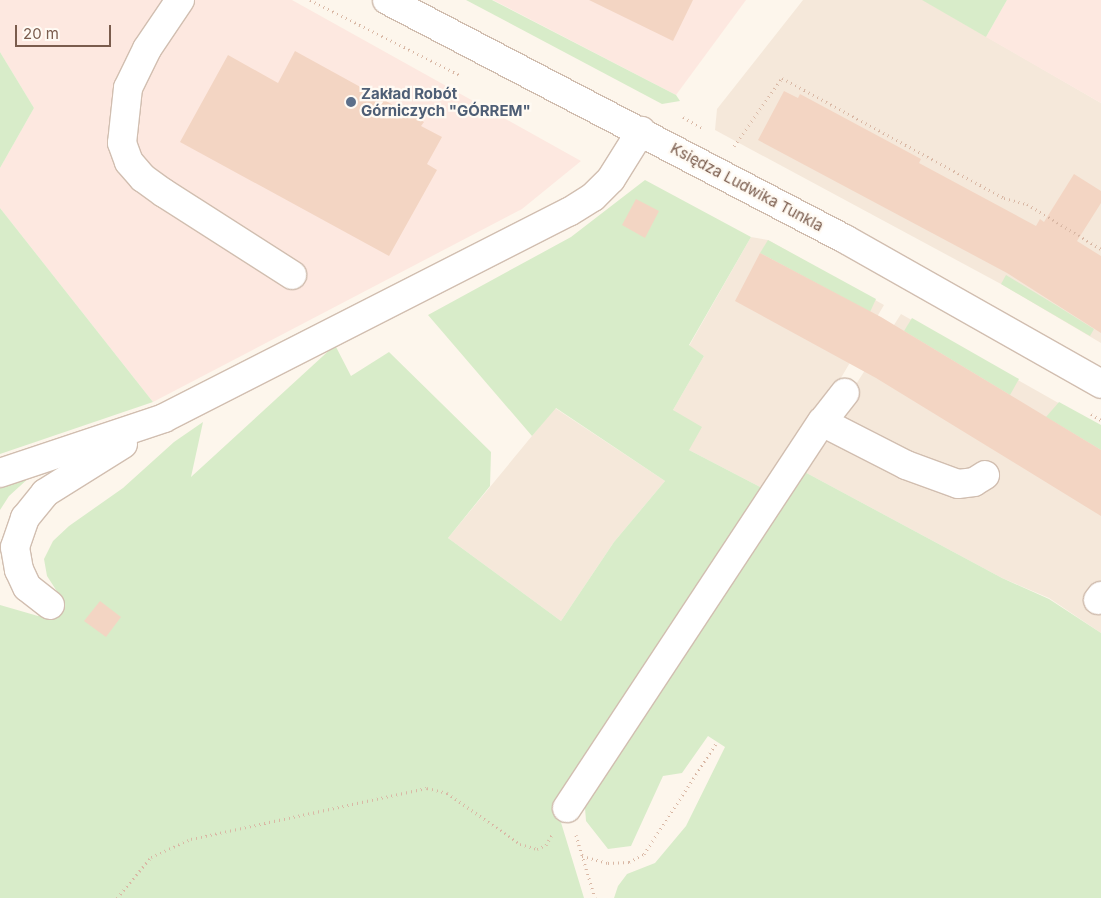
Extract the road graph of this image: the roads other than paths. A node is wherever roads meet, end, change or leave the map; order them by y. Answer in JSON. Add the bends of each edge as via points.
{"nodes":[{"id":1,"x":180,"y":0,"type":"edge"},
{"id":2,"x":387,"y":0,"type":"edge"},
{"id":3,"x":641,"y":131,"type":"junction"},
{"id":4,"x":292,"y":274,"type":"dead end"},
{"id":5,"x":1101,"y":384,"type":"edge"},
{"id":6,"x":845,"y":393,"type":"dead end"},
{"id":7,"x":164,"y":418,"type":"junction"},
{"id":8,"x":822,"y":422,"type":"junction"},
{"id":9,"x":0,"y":473,"type":"edge"},
{"id":10,"x":985,"y":475,"type":"dead end"},
{"id":11,"x":50,"y":605,"type":"dead end"},
{"id":12,"x":568,"y":808,"type":"road end"}],
"edges":[{"from":1,"to":4,"type":"street","via":[[146,50],[128,88],[122,143],[129,162],[143,178],[164,193]]},
{"from":2,"to":3,"type":"street","name":"Księdza Ludwika Tunkla"},
{"from":3,"to":5,"type":"street","name":"Księdza Ludwika Tunkla","via":[[845,239]]},
{"from":3,"to":7,"type":"street","via":[[611,179],[593,197],[569,212]]},
{"from":6,"to":8,"type":"street"},
{"from":7,"to":9,"type":"street"},
{"from":7,"to":11,"type":"street","via":[[46,493],[24,518],[14,547],[19,570],[27,587]]},
{"from":8,"to":10,"type":"street","via":[[906,465],[958,484],[974,482]]},
{"from":8,"to":12,"type":"street"}]}
